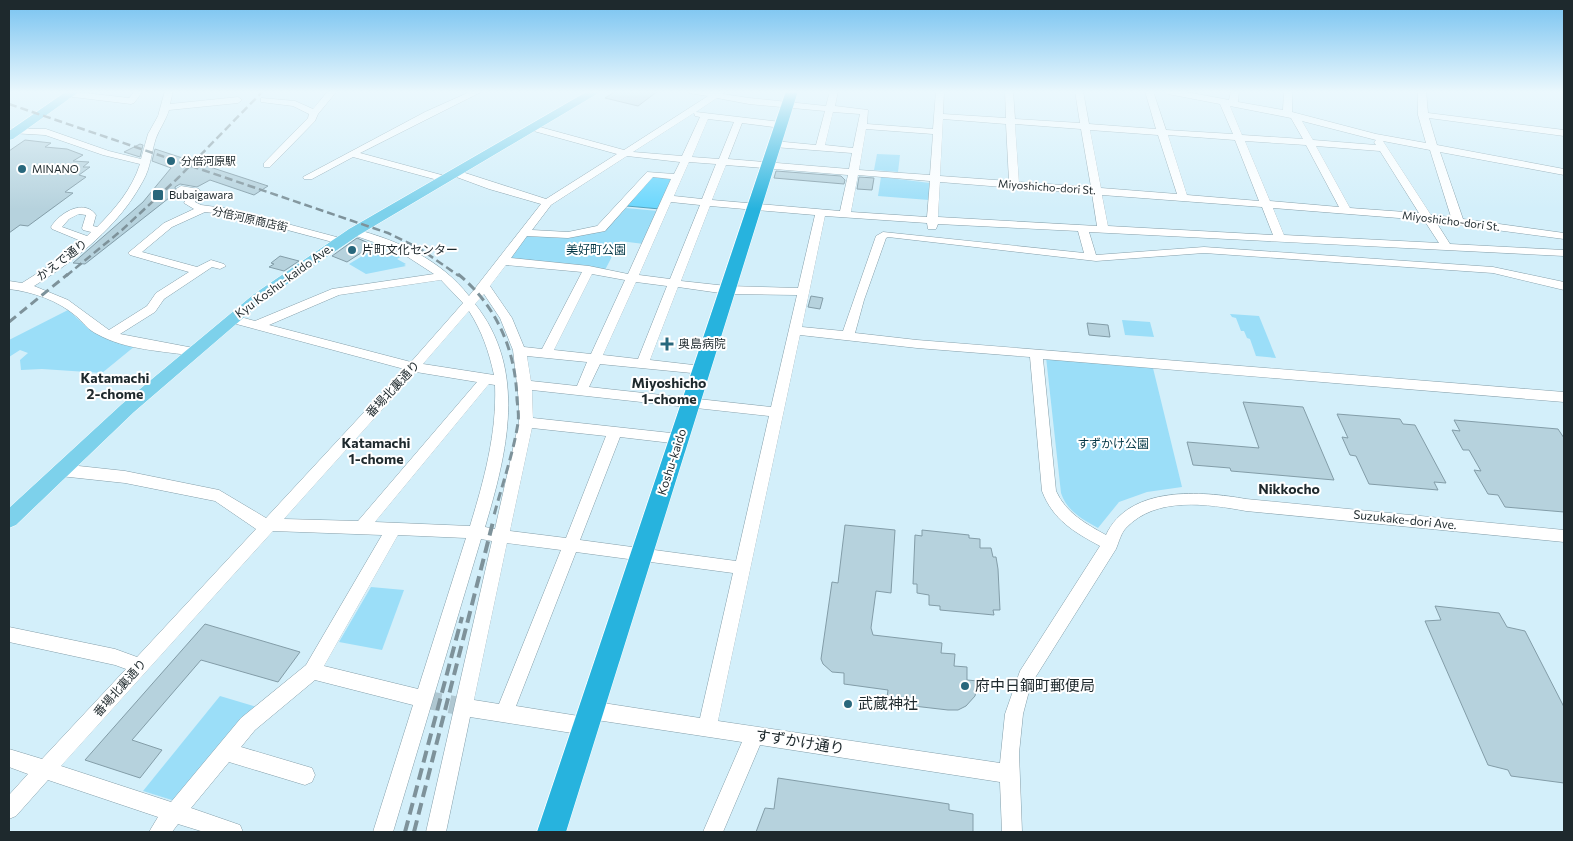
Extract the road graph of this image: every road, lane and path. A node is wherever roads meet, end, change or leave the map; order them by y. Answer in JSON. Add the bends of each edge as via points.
{"nodes":[{"id":1,"x":155,"y":130,"type":"edge"},
{"id":2,"x":301,"y":130,"type":"edge"},
{"id":3,"x":397,"y":130,"type":"edge"},
{"id":4,"x":529,"y":130,"type":"edge"},
{"id":5,"x":541,"y":130,"type":"edge"},
{"id":6,"x":661,"y":130,"type":"edge"},
{"id":7,"x":699,"y":130,"type":"edge"},
{"id":8,"x":735,"y":130,"type":"edge"},
{"id":9,"x":779,"y":130,"type":"edge"},
{"id":10,"x":824,"y":130,"type":"edge"},
{"id":11,"x":861,"y":130,"type":"edge"},
{"id":12,"x":915,"y":130,"type":"edge"},
{"id":13,"x":1011,"y":130,"type":"edge"},
{"id":14,"x":1086,"y":130,"type":"edge"},
{"id":15,"x":1135,"y":130,"type":"edge"},
{"id":16,"x":1235,"y":130,"type":"edge"},
{"id":17,"x":1301,"y":130,"type":"edge"},
{"id":18,"x":1347,"y":130,"type":"edge"},
{"id":19,"x":1428,"y":130,"type":"edge"},
{"id":20,"x":1543,"y":130,"type":"edge"},
{"id":21,"x":937,"y":132,"type":"joint"},
{"id":22,"x":1162,"y":132,"type":"junction"},
{"id":23,"x":1564,"y":133,"type":"edge"},
{"id":24,"x":12,"y":134,"type":"edge"},
{"id":25,"x":1237,"y":138,"type":"junction"},
{"id":26,"x":1376,"y":138,"type":"junction"},
{"id":27,"x":1308,"y":142,"type":"junction"},
{"id":28,"x":774,"y":144,"type":"junction"},
{"id":29,"x":1432,"y":146,"type":"junction"},
{"id":30,"x":820,"y":148,"type":"junction"},
{"id":31,"x":1382,"y":148,"type":"junction"},
{"id":32,"x":857,"y":151,"type":"junction"},
{"id":33,"x":351,"y":154,"type":"junction"},
{"id":34,"x":625,"y":154,"type":"junction"},
{"id":35,"x":686,"y":159,"type":"junction"},
{"id":36,"x":722,"y":162,"type":"junction"},
{"id":37,"x":146,"y":163,"type":"junction"},
{"id":38,"x":267,"y":165,"type":"dead end"},
{"id":39,"x":767,"y":166,"type":"junction"},
{"id":40,"x":853,"y":172,"type":"junction"},
{"id":41,"x":1564,"y":172,"type":"edge"},
{"id":42,"x":450,"y":176,"type":"junction"},
{"id":43,"x":678,"y":176,"type":"junction"},
{"id":44,"x":308,"y":177,"type":"dead end"},
{"id":45,"x":934,"y":178,"type":"junction"},
{"id":46,"x":1014,"y":185,"type":"junction"},
{"id":47,"x":181,"y":189,"type":"dead end"},
{"id":48,"x":1097,"y":191,"type":"junction"},
{"id":49,"x":1183,"y":198,"type":"junction"},
{"id":50,"x":668,"y":199,"type":"junction"},
{"id":51,"x":706,"y":202,"type":"junction"},
{"id":52,"x":547,"y":203,"type":"junction"},
{"id":53,"x":1266,"y":204,"type":"junction"},
{"id":54,"x":754,"y":206,"type":"junction"},
{"id":55,"x":203,"y":209,"type":"junction"},
{"id":56,"x":1347,"y":211,"type":"junction"},
{"id":57,"x":821,"y":212,"type":"junction"},
{"id":58,"x":845,"y":214,"type":"junction"},
{"id":59,"x":1427,"y":218,"type":"junction"},
{"id":60,"x":932,"y":220,"type":"junction"},
{"id":61,"x":1458,"y":221,"type":"junction"},
{"id":62,"x":88,"y":224,"type":"junction"},
{"id":63,"x":1083,"y":228,"type":"junction"},
{"id":64,"x":1103,"y":229,"type":"junction"},
{"id":65,"x":98,"y":230,"type":"junction"},
{"id":66,"x":67,"y":232,"type":"junction"},
{"id":67,"x":354,"y":232,"type":"junction"},
{"id":68,"x":523,"y":233,"type":"junction"},
{"id":69,"x":1564,"y":236,"type":"edge"},
{"id":70,"x":932,"y":238,"type":"junction"},
{"id":71,"x":1280,"y":238,"type":"junction"},
{"id":72,"x":88,"y":240,"type":"junction"},
{"id":73,"x":340,"y":241,"type":"junction"},
{"id":74,"x":1446,"y":246,"type":"junction"},
{"id":75,"x":1564,"y":252,"type":"edge"},
{"id":76,"x":1091,"y":257,"type":"junction"},
{"id":77,"x":503,"y":261,"type":"junction"},
{"id":78,"x":220,"y":266,"type":"dead end"},
{"id":79,"x":589,"y":269,"type":"junction"},
{"id":80,"x":198,"y":271,"type":"junction"},
{"id":81,"x":444,"y":276,"type":"junction"},
{"id":82,"x":633,"y":278,"type":"junction"},
{"id":83,"x":674,"y":284,"type":"junction"},
{"id":84,"x":9,"y":286,"type":"edge"},
{"id":85,"x":484,"y":286,"type":"junction"},
{"id":86,"x":1564,"y":286,"type":"edge"},
{"id":87,"x":24,"y":287,"type":"junction"},
{"id":88,"x":727,"y":290,"type":"junction"},
{"id":89,"x":804,"y":292,"type":"junction"},
{"id":90,"x":470,"y":302,"type":"junction"},
{"id":91,"x":233,"y":319,"type":"junction"},
{"id":92,"x":256,"y":325,"type":"junction"},
{"id":93,"x":795,"y":330,"type":"junction"},
{"id":94,"x":110,"y":335,"type":"junction"},
{"id":95,"x":848,"y":335,"type":"junction"},
{"id":96,"x":520,"y":351,"type":"junction"},
{"id":97,"x":195,"y":352,"type":"junction"},
{"id":98,"x":546,"y":354,"type":"junction"},
{"id":99,"x":1036,"y":354,"type":"junction"},
{"id":100,"x":595,"y":359,"type":"junction"},
{"id":101,"x":642,"y":364,"type":"junction"},
{"id":102,"x":413,"y":367,"type":"junction"},
{"id":103,"x":702,"y":370,"type":"junction"},
{"id":104,"x":494,"y":380,"type":"junction"},
{"id":105,"x":526,"y":385,"type":"junction"},
{"id":106,"x":581,"y":391,"type":"junction"},
{"id":107,"x":1564,"y":397,"type":"edge"},
{"id":108,"x":691,"y":403,"type":"junction"},
{"id":109,"x":777,"y":412,"type":"junction"},
{"id":110,"x":526,"y":422,"type":"junction"},
{"id":111,"x":615,"y":432,"type":"junction"},
{"id":112,"x":680,"y":439,"type":"junction"},
{"id":113,"x":60,"y":470,"type":"junction"},
{"id":114,"x":9,"y":520,"type":"edge"},
{"id":115,"x":268,"y":524,"type":"junction"},
{"id":116,"x":362,"y":527,"type":"junction"},
{"id":117,"x":394,"y":528,"type":"junction"},
{"id":118,"x":474,"y":532,"type":"junction"},
{"id":119,"x":500,"y":535,"type":"junction"},
{"id":120,"x":1564,"y":536,"type":"edge"},
{"id":121,"x":1110,"y":544,"type":"junction"},
{"id":122,"x":570,"y":545,"type":"junction"},
{"id":123,"x":643,"y":554,"type":"junction"},
{"id":124,"x":742,"y":568,"type":"junction"},
{"id":125,"x":9,"y":634,"type":"edge"},
{"id":126,"x":139,"y":666,"type":"junction"},
{"id":127,"x":312,"y":671,"type":"junction"},
{"id":128,"x":423,"y":699,"type":"junction"},
{"id":129,"x":464,"y":707,"type":"junction"},
{"id":130,"x":504,"y":714,"type":"junction"},
{"id":131,"x":588,"y":718,"type":"junction"},
{"id":132,"x":707,"y":728,"type":"junction"},
{"id":133,"x":755,"y":734,"type":"junction"},
{"id":134,"x":225,"y":750,"type":"junction"},
{"id":135,"x":9,"y":758,"type":"edge"},
{"id":136,"x":46,"y":770,"type":"junction"},
{"id":137,"x":1009,"y":774,"type":"junction"},
{"id":138,"x":305,"y":775,"type":"dead end"},
{"id":139,"x":9,"y":809,"type":"edge"},
{"id":140,"x":174,"y":812,"type":"junction"},
{"id":141,"x":159,"y":832,"type":"edge"},
{"id":142,"x":233,"y":832,"type":"edge"},
{"id":143,"x":383,"y":832,"type":"edge"},
{"id":144,"x":436,"y":832,"type":"edge"},
{"id":145,"x":551,"y":832,"type":"edge"},
{"id":146,"x":713,"y":832,"type":"edge"},
{"id":147,"x":1012,"y":832,"type":"edge"}],
"edges":[{"from":1,"to":37,"type":"street","name":"かえで通り"},
{"from":2,"to":38,"type":"street"},
{"from":3,"to":33,"type":"street"},
{"from":4,"to":42,"type":"main road","name":"Kyu Koshu-kaido Ave."},
{"from":5,"to":34,"type":"street","name":"Miyoshicho-dori St."},
{"from":6,"to":34,"type":"street","name":"番場北裏通り"},
{"from":7,"to":35,"type":"street"},
{"from":8,"to":36,"type":"street"},
{"from":9,"to":28,"type":"highway","name":"Koshu-kaido"},
{"from":10,"to":30,"type":"street"},
{"from":11,"to":32,"type":"street"},
{"from":12,"to":21,"type":"street"},
{"from":13,"to":46,"type":"street"},
{"from":14,"to":48,"type":"street"},
{"from":15,"to":22,"type":"street"},
{"from":16,"to":25,"type":"street"},
{"from":17,"to":27,"type":"street"},
{"from":18,"to":26,"type":"street"},
{"from":19,"to":29,"type":"street"},
{"from":20,"to":23,"type":"street"},
{"from":21,"to":45,"type":"street"},
{"from":22,"to":25,"type":"street"},
{"from":22,"to":49,"type":"street"},
{"from":24,"to":37,"type":"street","via":[[46,132]]},
{"from":25,"to":27,"type":"street"},
{"from":25,"to":53,"type":"street"},
{"from":26,"to":29,"type":"street"},
{"from":26,"to":31,"type":"street"},
{"from":27,"to":31,"type":"street"},
{"from":27,"to":56,"type":"street"},
{"from":28,"to":30,"type":"street"},
{"from":28,"to":39,"type":"highway","name":"Koshu-kaido"},
{"from":29,"to":41,"type":"street"},
{"from":29,"to":61,"type":"street"},
{"from":30,"to":32,"type":"street"},
{"from":31,"to":59,"type":"street"},
{"from":32,"to":40,"type":"street"},
{"from":33,"to":42,"type":"street"},
{"from":33,"to":44,"type":"street"},
{"from":34,"to":35,"type":"street","name":"Miyoshicho-dori St."},
{"from":34,"to":52,"type":"street","name":"番場北裏通り"},
{"from":35,"to":36,"type":"street","name":"Miyoshicho-dori St."},
{"from":35,"to":43,"type":"street"},
{"from":36,"to":39,"type":"street","name":"Miyoshicho-dori St."},
{"from":36,"to":51,"type":"street"},
{"from":37,"to":65,"type":"street","name":"かえで通り","via":[[128,196]]},
{"from":39,"to":40,"type":"street","name":"Miyoshicho-dori St."},
{"from":39,"to":54,"type":"highway","name":"Koshu-kaido"},
{"from":40,"to":45,"type":"street","name":"Miyoshicho-dori St."},
{"from":40,"to":58,"type":"street"},
{"from":42,"to":52,"type":"street"},
{"from":42,"to":67,"type":"main road","name":"Kyu Koshu-kaido Ave."},
{"from":43,"to":50,"type":"street"},
{"from":43,"to":68,"type":"street","via":[[651,174],[601,229],[568,235]]},
{"from":45,"to":46,"type":"street","name":"Miyoshicho-dori St."},
{"from":45,"to":60,"type":"street"},
{"from":46,"to":48,"type":"street","name":"Miyoshicho-dori St."},
{"from":47,"to":55,"type":"street","name":"分倍河原商店街","via":[[195,191],[189,203]]},
{"from":48,"to":49,"type":"street","name":"Miyoshicho-dori St."},
{"from":48,"to":64,"type":"street"},
{"from":49,"to":53,"type":"street","name":"Miyoshicho-dori St."},
{"from":50,"to":51,"type":"street"},
{"from":50,"to":82,"type":"street"},
{"from":51,"to":54,"type":"street"},
{"from":51,"to":83,"type":"street"},
{"from":52,"to":68,"type":"street","name":"番場北裏通り"},
{"from":53,"to":56,"type":"street","name":"Miyoshicho-dori St."},
{"from":53,"to":71,"type":"street"},
{"from":54,"to":57,"type":"street"},
{"from":54,"to":88,"type":"highway","name":"Koshu-kaido"},
{"from":55,"to":73,"type":"street","name":"分倍河原商店街","via":[[231,212]]},
{"from":55,"to":80,"type":"street","via":[[168,225],[134,253]]},
{"from":56,"to":59,"type":"street","name":"Miyoshicho-dori St."},
{"from":57,"to":58,"type":"street"},
{"from":57,"to":89,"type":"street"},
{"from":58,"to":60,"type":"street"},
{"from":59,"to":61,"type":"street","name":"Miyoshicho-dori St."},
{"from":59,"to":74,"type":"street"},
{"from":60,"to":63,"type":"street"},
{"from":60,"to":70,"type":"street"},
{"from":61,"to":69,"type":"street","name":"Miyoshicho-dori St."},
{"from":62,"to":65,"type":"street","via":[[88,228]]},
{"from":62,"to":66,"type":"street"},
{"from":62,"to":66,"type":"street","via":[[90,212],[77,211],[57,223],[58,229]]},
{"from":63,"to":64,"type":"street"},
{"from":63,"to":76,"type":"street"},
{"from":64,"to":71,"type":"street"},
{"from":65,"to":72,"type":"street","name":"かえで通り"},
{"from":66,"to":72,"type":"street"},
{"from":67,"to":73,"type":"main road","name":"Kyu Koshu-kaido Ave."},
{"from":67,"to":81,"type":"street","via":[[400,248]]},
{"from":68,"to":77,"type":"street","name":"番場北裏通り"},
{"from":70,"to":76,"type":"street"},
{"from":70,"to":95,"type":"street","via":[[881,236]]},
{"from":71,"to":74,"type":"street"},
{"from":72,"to":87,"type":"street","name":"かえで通り","via":[[42,277]]},
{"from":73,"to":91,"type":"main road","name":"Kyu Koshu-kaido Ave."},
{"from":74,"to":75,"type":"street"},
{"from":76,"to":86,"type":"street","via":[[1204,250],[1265,253],[1493,270]]},
{"from":77,"to":79,"type":"street"},
{"from":77,"to":85,"type":"street","name":"番場北裏通り"},
{"from":78,"to":80,"type":"street","via":[[211,263]]},
{"from":79,"to":82,"type":"street"},
{"from":79,"to":98,"type":"street"},
{"from":80,"to":94,"type":"street","via":[[160,296],[151,309]]},
{"from":81,"to":90,"type":"street"},
{"from":81,"to":92,"type":"street","via":[[336,292]]},
{"from":82,"to":83,"type":"street"},
{"from":82,"to":100,"type":"street"},
{"from":83,"to":88,"type":"street"},
{"from":83,"to":101,"type":"street"},
{"from":84,"to":87,"type":"street"},
{"from":85,"to":90,"type":"street","name":"番場北裏通り"},
{"from":85,"to":96,"type":"street","via":[[509,324]]},
{"from":87,"to":94,"type":"street","via":[[67,303],[98,330]]},
{"from":88,"to":89,"type":"street"},
{"from":88,"to":103,"type":"highway","name":"Koshu-kaido"},
{"from":89,"to":93,"type":"street"},
{"from":90,"to":102,"type":"street","name":"番場北裏通り"},
{"from":90,"to":104,"type":"street","via":[[490,337]]},
{"from":91,"to":92,"type":"street"},
{"from":91,"to":97,"type":"main road","name":"Kyu Koshu-kaido Ave."},
{"from":92,"to":102,"type":"street"},
{"from":93,"to":95,"type":"street"},
{"from":93,"to":109,"type":"street"},
{"from":94,"to":97,"type":"street","via":[[132,342]]},
{"from":95,"to":99,"type":"street"},
{"from":96,"to":98,"type":"street"},
{"from":96,"to":105,"type":"street"},
{"from":97,"to":113,"type":"main road","name":"Kyu Koshu-kaido Ave."},
{"from":98,"to":100,"type":"street"},
{"from":99,"to":107,"type":"street"},
{"from":99,"to":121,"type":"street","via":[[1052,499],[1066,518]]},
{"from":100,"to":101,"type":"street"},
{"from":100,"to":106,"type":"street"},
{"from":101,"to":103,"type":"street"},
{"from":102,"to":104,"type":"street"},
{"from":102,"to":115,"type":"street","name":"番場北裏通り"},
{"from":103,"to":108,"type":"highway","name":"Koshu-kaido"},
{"from":104,"to":116,"type":"street","via":[[391,490]]},
{"from":104,"to":118,"type":"street","via":[[503,403],[498,447]]},
{"from":105,"to":106,"type":"street"},
{"from":105,"to":110,"type":"street"},
{"from":106,"to":108,"type":"street"},
{"from":108,"to":109,"type":"street"},
{"from":108,"to":112,"type":"highway","name":"Koshu-kaido"},
{"from":109,"to":124,"type":"street"},
{"from":110,"to":111,"type":"street"},
{"from":110,"to":119,"type":"street"},
{"from":111,"to":112,"type":"street"},
{"from":111,"to":122,"type":"street"},
{"from":112,"to":123,"type":"highway","name":"Koshu-kaido"},
{"from":113,"to":114,"type":"main road","name":"Kyu Koshu-kaido Ave."},
{"from":113,"to":115,"type":"street","via":[[125,477],[219,496],[260,524]]},
{"from":115,"to":116,"type":"street"},
{"from":115,"to":126,"type":"street","name":"番場北裏通り"},
{"from":116,"to":117,"type":"street"},
{"from":117,"to":118,"type":"street"},
{"from":117,"to":127,"type":"street"},
{"from":118,"to":119,"type":"street"},
{"from":118,"to":128,"type":"street"},
{"from":119,"to":122,"type":"street"},
{"from":119,"to":129,"type":"street"},
{"from":120,"to":121,"type":"street","name":"Suzukake-dori Ave.","via":[[1246,505],[1185,505],[1156,511],[1133,524]]},
{"from":121,"to":137,"type":"street","name":"Suzukake-dori Ave.","via":[[1017,696],[1012,720]]},
{"from":122,"to":123,"type":"street"},
{"from":122,"to":130,"type":"street"},
{"from":123,"to":124,"type":"street"},
{"from":123,"to":131,"type":"highway","name":"Koshu-kaido"},
{"from":124,"to":132,"type":"street"},
{"from":125,"to":126,"type":"street","via":[[115,657]]},
{"from":126,"to":136,"type":"street","name":"番場北裏通り"},
{"from":127,"to":128,"type":"street"},
{"from":127,"to":134,"type":"street","via":[[248,724]]},
{"from":128,"to":143,"type":"street"},
{"from":129,"to":130,"type":"street","name":"すずかけ通り"},
{"from":129,"to":144,"type":"street"},
{"from":130,"to":131,"type":"street","name":"すずかけ通り"},
{"from":131,"to":132,"type":"street","name":"すずかけ通り"},
{"from":131,"to":145,"type":"highway","name":"Koshu-kaido"},
{"from":132,"to":133,"type":"street","name":"すずかけ通り"},
{"from":133,"to":137,"type":"street","name":"すずかけ通り"},
{"from":133,"to":146,"type":"street"},
{"from":134,"to":138,"type":"street"},
{"from":134,"to":140,"type":"street"},
{"from":135,"to":136,"type":"street"},
{"from":136,"to":139,"type":"street","name":"番場北裏通り"},
{"from":136,"to":140,"type":"street"},
{"from":137,"to":147,"type":"street","name":"Suzukake-dori Ave."},
{"from":140,"to":141,"type":"street"},
{"from":140,"to":142,"type":"street"}]}
